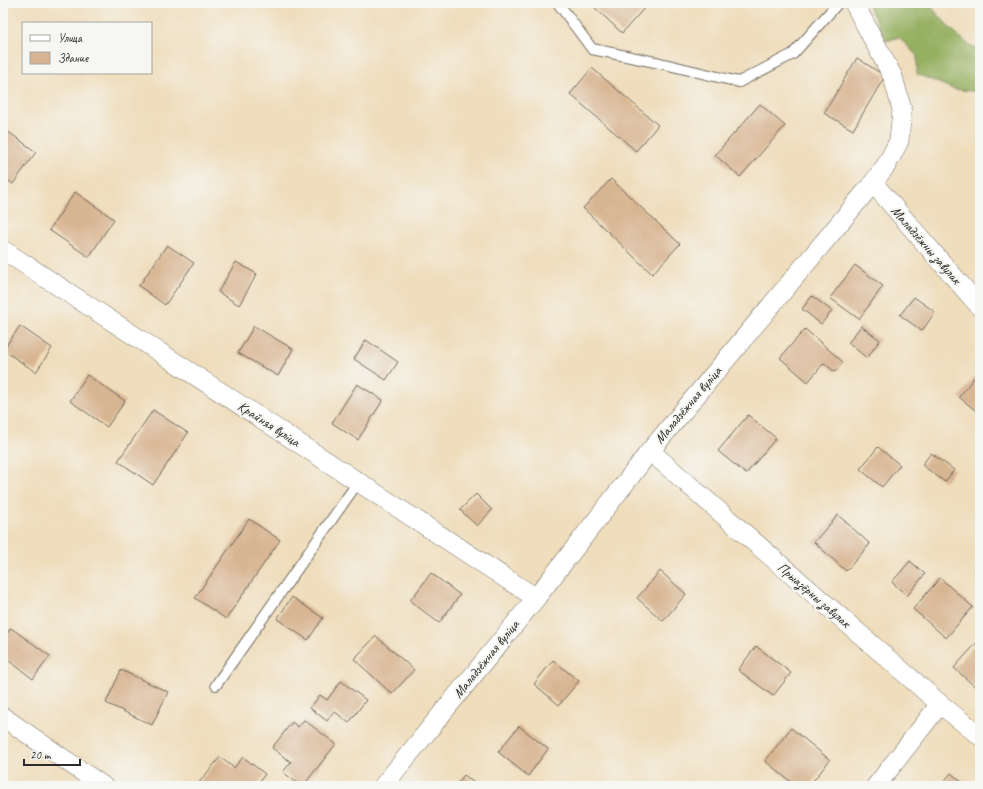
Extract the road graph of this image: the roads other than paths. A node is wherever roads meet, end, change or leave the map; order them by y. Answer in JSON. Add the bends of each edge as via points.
{"nodes":[{"id":1,"x":558,"y":3,"type":"edge"},
{"id":2,"x":838,"y":3,"type":"edge"},
{"id":3,"x":854,"y":3,"type":"edge"},
{"id":4,"x":873,"y":183,"type":"junction"},
{"id":5,"x":3,"y":250,"type":"edge"},
{"id":6,"x":980,"y":307,"type":"edge"},
{"id":7,"x":650,"y":451,"type":"junction"},
{"id":8,"x":358,"y":482,"type":"junction"},
{"id":9,"x":536,"y":598,"type":"junction"},
{"id":10,"x":216,"y":685,"type":"dead end"},
{"id":11,"x":940,"y":704,"type":"junction"},
{"id":12,"x":3,"y":717,"type":"edge"},
{"id":13,"x":980,"y":736,"type":"edge"},
{"id":14,"x":103,"y":786,"type":"edge"},
{"id":15,"x":383,"y":786,"type":"edge"},
{"id":16,"x":876,"y":786,"type":"edge"}],
"edges":[{"from":1,"to":2,"type":"lane","via":[[592,49],[739,82],[793,54]]},
{"from":3,"to":4,"type":"street","name":"Маладзёжная вуліца","via":[[893,77],[902,110],[899,141]]},
{"from":4,"to":6,"type":"street","name":"Маладзёжны завулак"},
{"from":4,"to":7,"type":"street","name":"Маладзёжная вуліца"},
{"from":5,"to":8,"type":"street","name":"Крайняя вуліца"},
{"from":7,"to":9,"type":"street","name":"Маладзёжная вуліца"},
{"from":7,"to":11,"type":"street","name":"Прыазёрны завулак"},
{"from":8,"to":9,"type":"street","name":"Крайняя вуліца"},
{"from":8,"to":10,"type":"lane"},
{"from":9,"to":15,"type":"street","name":"Маладзёжная вуліца"},
{"from":11,"to":13,"type":"street","name":"Прыазёрны завулак"},
{"from":11,"to":16,"type":"street"},
{"from":12,"to":14,"type":"street"}]}
